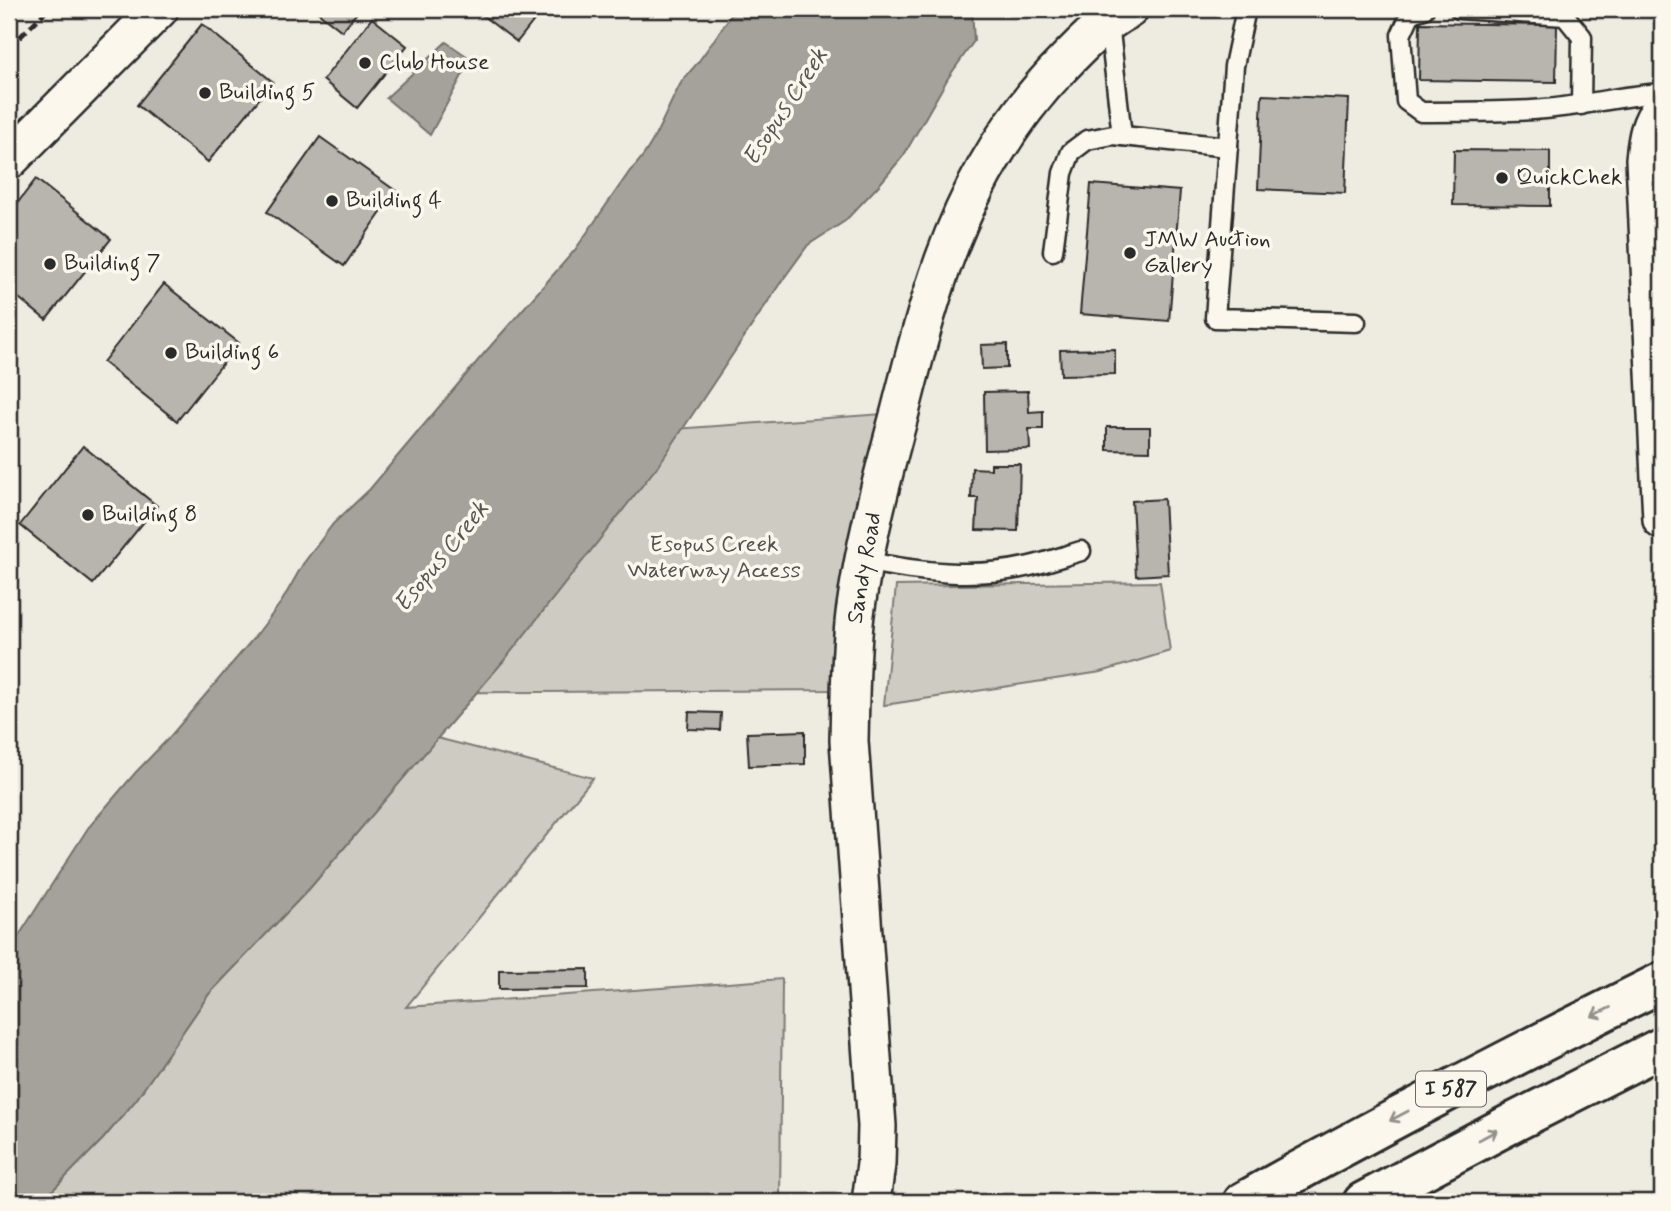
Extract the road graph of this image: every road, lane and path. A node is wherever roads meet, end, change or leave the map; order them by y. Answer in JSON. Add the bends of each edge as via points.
{"nodes":[{"id":1,"x":159,"y":9,"type":"edge"},
{"id":2,"x":1246,"y":9,"type":"edge"},
{"id":3,"x":1424,"y":9,"type":"edge"},
{"id":4,"x":1459,"y":9,"type":"edge"},
{"id":5,"x":1119,"y":16,"type":"edge"},
{"id":6,"x":1662,"y":93,"type":"edge"},
{"id":7,"x":1581,"y":105,"type":"junction"},
{"id":8,"x":1662,"y":108,"type":"edge"},
{"id":9,"x":1122,"y":136,"type":"junction"},
{"id":10,"x":1228,"y":147,"type":"junction"},
{"id":11,"x":9,"y":160,"type":"edge"},
{"id":12,"x":1654,"y":179,"type":"edge"},
{"id":13,"x":1053,"y":251,"type":"dead end"},
{"id":14,"x":1657,"y":275,"type":"edge"},
{"id":15,"x":1356,"y":322,"type":"dead end"},
{"id":16,"x":1662,"y":520,"type":"edge"},
{"id":17,"x":1081,"y":551,"type":"dead end"},
{"id":18,"x":864,"y":561,"type":"junction"},
{"id":19,"x":1662,"y":982,"type":"edge"},
{"id":20,"x":1662,"y":1047,"type":"edge"},
{"id":21,"x":871,"y":1202,"type":"edge"},
{"id":22,"x":1243,"y":1202,"type":"edge"},
{"id":23,"x":1363,"y":1202,"type":"edge"}],
"edges":[{"from":1,"to":11,"type":"street"},
{"from":2,"to":10,"type":"lane","via":[[1234,65]]},
{"from":3,"to":7,"type":"lane","via":[[1411,13],[1401,35],[1406,101],[1421,111],[1544,110]]},
{"from":4,"to":7,"type":"lane","via":[[1565,16],[1582,37]]},
{"from":5,"to":9,"type":"lane"},
{"from":5,"to":18,"type":"street","name":"Sandy Road","via":[[1086,40],[1019,116],[965,209],[927,312]]},
{"from":6,"to":7,"type":"lane"},
{"from":8,"to":12,"type":"street","via":[[1647,137]]},
{"from":9,"to":10,"type":"lane"},
{"from":9,"to":13,"type":"lane","via":[[1087,140],[1071,152],[1063,173]]},
{"from":10,"to":15,"type":"lane","via":[[1215,318]]},
{"from":12,"to":14,"type":"street"},
{"from":14,"to":16,"type":"street"},
{"from":17,"to":18,"type":"lane","via":[[1029,566],[956,573]]},
{"from":18,"to":21,"type":"street","name":"Sandy Road","via":[[850,678],[849,741],[877,1126]]},
{"from":19,"to":22,"type":"highway","number":"I 587","one_way":true},
{"from":23,"to":20,"type":"highway","number":"I 587","one_way":true}]}
